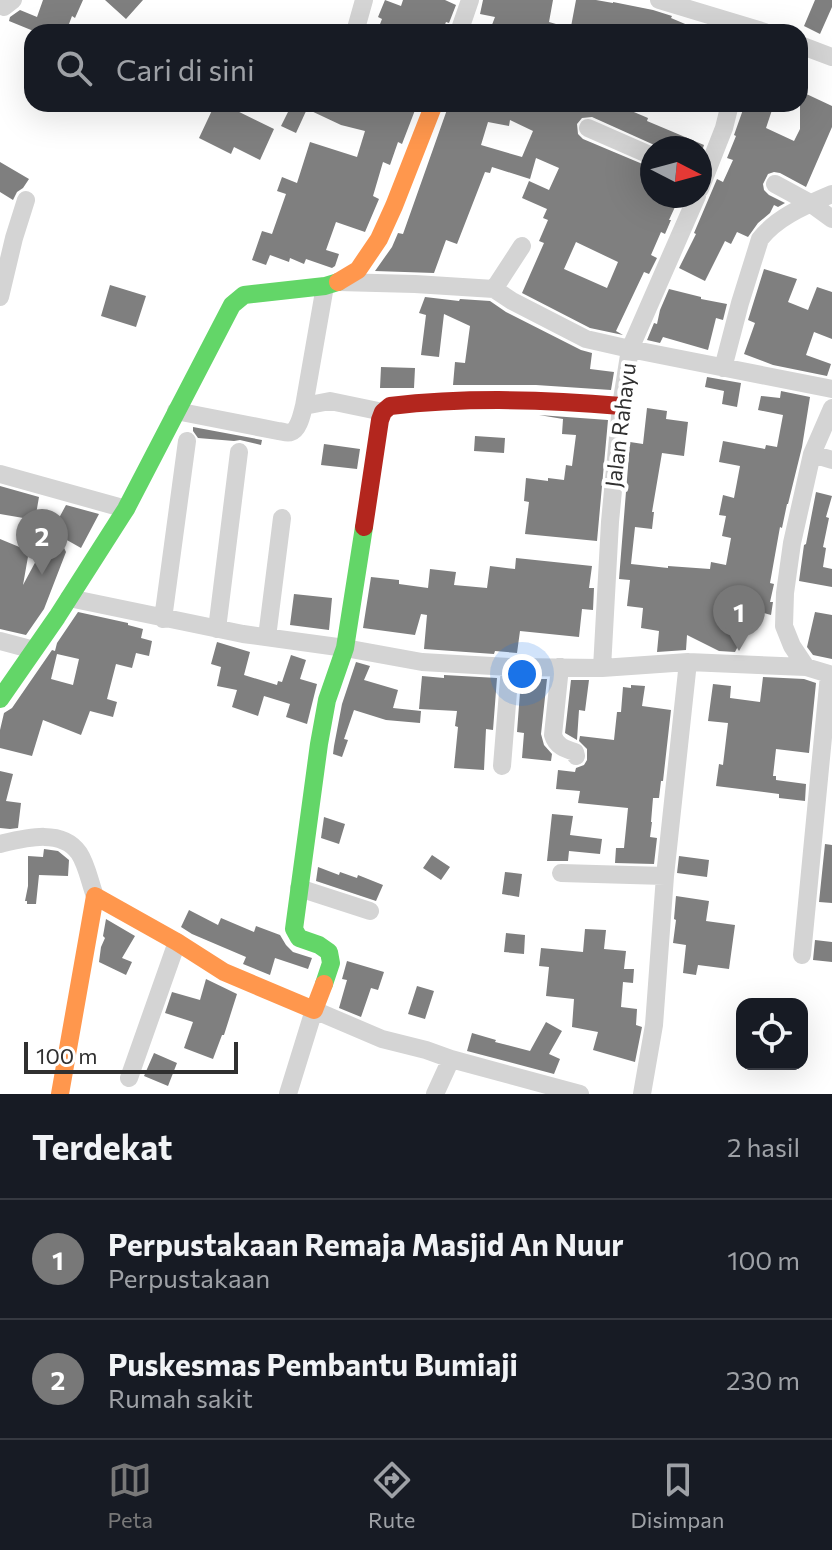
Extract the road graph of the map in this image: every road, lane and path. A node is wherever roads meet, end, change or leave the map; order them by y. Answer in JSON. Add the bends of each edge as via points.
{"nodes":[{"id":1,"x":364,"y":0,"type":"edge"},
{"id":2,"x":470,"y":0,"type":"edge"},
{"id":3,"x":659,"y":0,"type":"edge"},
{"id":4,"x":357,"y":24,"type":"edge"},
{"id":5,"x":462,"y":24,"type":"edge"},
{"id":6,"x":734,"y":24,"type":"edge"},
{"id":7,"x":808,"y":48,"type":"edge"},
{"id":8,"x":832,"y":57,"type":"edge"},
{"id":9,"x":431,"y":112,"type":"edge"},
{"id":10,"x":728,"y":112,"type":"edge"},
{"id":11,"x":588,"y":128,"type":"dead end"},
{"id":12,"x":640,"y":151,"type":"edge"},
{"id":13,"x":712,"y":157,"type":"edge"},
{"id":14,"x":775,"y":184,"type":"dead end"},
{"id":15,"x":832,"y":194,"type":"edge"},
{"id":16,"x":26,"y":200,"type":"dead end"},
{"id":17,"x":810,"y":203,"type":"junction"},
{"id":18,"x":691,"y":208,"type":"edge"},
{"id":19,"x":832,"y":219,"type":"edge"},
{"id":20,"x":522,"y":246,"type":"dead end"},
{"id":21,"x":331,"y":284,"type":"junction"},
{"id":22,"x":494,"y":289,"type":"junction"},
{"id":23,"x":0,"y":297,"type":"edge"},
{"id":24,"x":630,"y":349,"type":"junction"},
{"id":25,"x":723,"y":368,"type":"junction"},
{"id":26,"x":832,"y":389,"type":"edge"},
{"id":27,"x":304,"y":406,"type":"junction"},
{"id":28,"x":621,"y":406,"type":"junction"},
{"id":29,"x":832,"y":408,"type":"edge"},
{"id":30,"x":176,"y":411,"type":"junction"},
{"id":31,"x":383,"y":412,"type":"junction"},
{"id":32,"x":187,"y":441,"type":"dead end"},
{"id":33,"x":239,"y":452,"type":"dead end"},
{"id":34,"x":812,"y":454,"type":"junction"},
{"id":35,"x":832,"y":460,"type":"edge"},
{"id":36,"x":0,"y":474,"type":"edge"},
{"id":37,"x":126,"y":509,"type":"junction"},
{"id":38,"x":282,"y":518,"type":"dead end"},
{"id":39,"x":69,"y":598,"type":"junction"},
{"id":40,"x":163,"y":619,"type":"junction"},
{"id":41,"x":217,"y":629,"type":"junction"},
{"id":42,"x":267,"y":637,"type":"junction"},
{"id":43,"x":0,"y":641,"type":"edge"},
{"id":44,"x":345,"y":648,"type":"junction"},
{"id":45,"x":34,"y":650,"type":"junction"},
{"id":46,"x":688,"y":662,"type":"junction"},
{"id":47,"x":510,"y":667,"type":"junction"},
{"id":48,"x":560,"y":667,"type":"junction"},
{"id":49,"x":806,"y":667,"type":"junction"},
{"id":50,"x":602,"y":668,"type":"junction"},
{"id":51,"x":831,"y":675,"type":"edge"},
{"id":52,"x":0,"y":699,"type":"edge"},
{"id":53,"x":576,"y":756,"type":"dead end"},
{"id":54,"x":502,"y":766,"type":"dead end"},
{"id":55,"x":0,"y":844,"type":"edge"},
{"id":56,"x":561,"y":873,"type":"dead end"},
{"id":57,"x":665,"y":876,"type":"junction"},
{"id":58,"x":299,"y":888,"type":"junction"},
{"id":59,"x":95,"y":896,"type":"junction"},
{"id":60,"x":370,"y":911,"type":"dead end"},
{"id":61,"x":177,"y":942,"type":"junction"},
{"id":62,"x":802,"y":955,"type":"dead end"},
{"id":63,"x":314,"y":1010,"type":"junction"},
{"id":64,"x":451,"y":1059,"type":"junction"},
{"id":65,"x":129,"y":1078,"type":"dead end"},
{"id":66,"x":60,"y":1094,"type":"edge"},
{"id":67,"x":288,"y":1094,"type":"edge"},
{"id":68,"x":435,"y":1094,"type":"edge"},
{"id":69,"x":580,"y":1094,"type":"edge"},
{"id":70,"x":642,"y":1094,"type":"edge"}],
"edges":[{"from":1,"to":4,"type":"street"},
{"from":2,"to":5,"type":"street"},
{"from":3,"to":6,"type":"street"},
{"from":7,"to":8,"type":"street"},
{"from":9,"to":21,"type":"street","via":[[379,239],[358,270]]},
{"from":10,"to":13,"type":"street","name":"Jalan Rahayu"},
{"from":11,"to":12,"type":"street"},
{"from":14,"to":17,"type":"street"},
{"from":15,"to":17,"type":"street"},
{"from":16,"to":23,"type":"street"},
{"from":17,"to":19,"type":"street"},
{"from":17,"to":25,"type":"street","via":[[760,239]]},
{"from":18,"to":24,"type":"street","name":"Jalan Rahayu"},
{"from":20,"to":22,"type":"street"},
{"from":21,"to":22,"type":"street"},
{"from":21,"to":27,"type":"street"},
{"from":21,"to":30,"type":"street","via":[[237,300]]},
{"from":22,"to":24,"type":"street","via":[[586,339]]},
{"from":24,"to":25,"type":"street"},
{"from":24,"to":28,"type":"street","name":"Jalan Rahayu"},
{"from":25,"to":26,"type":"street"},
{"from":27,"to":30,"type":"street","via":[[291,432]]},
{"from":27,"to":31,"type":"street","via":[[330,401]]},
{"from":28,"to":31,"type":"street","via":[[538,399],[442,401],[390,406]]},
{"from":28,"to":50,"type":"street","name":"Jalan Rahayu"},
{"from":29,"to":34,"type":"street"},
{"from":30,"to":37,"type":"street"},
{"from":31,"to":44,"type":"street"},
{"from":32,"to":40,"type":"street"},
{"from":33,"to":41,"type":"street"},
{"from":34,"to":35,"type":"street"},
{"from":34,"to":49,"type":"street","via":[[792,543],[784,626]]},
{"from":36,"to":37,"type":"street"},
{"from":37,"to":39,"type":"street"},
{"from":38,"to":42,"type":"street"},
{"from":39,"to":40,"type":"street"},
{"from":39,"to":45,"type":"street"},
{"from":40,"to":41,"type":"street"},
{"from":41,"to":42,"type":"street"},
{"from":42,"to":44,"type":"street"},
{"from":43,"to":45,"type":"street"},
{"from":44,"to":47,"type":"street","via":[[422,662]]},
{"from":44,"to":58,"type":"street","via":[[327,700]]},
{"from":45,"to":52,"type":"street"},
{"from":46,"to":49,"type":"street"},
{"from":46,"to":50,"type":"street"},
{"from":46,"to":57,"type":"street"},
{"from":47,"to":48,"type":"street"},
{"from":47,"to":54,"type":"street"},
{"from":48,"to":50,"type":"street"},
{"from":48,"to":53,"type":"street","via":[[554,741]]},
{"from":49,"to":51,"type":"street"},
{"from":51,"to":62,"type":"street"},
{"from":55,"to":59,"type":"street","via":[[43,836],[69,844],[83,860]]},
{"from":56,"to":57,"type":"street"},
{"from":57,"to":70,"type":"street","via":[[654,1025]]},
{"from":58,"to":60,"type":"street"},
{"from":58,"to":63,"type":"street","via":[[296,936],[331,957]]},
{"from":59,"to":61,"type":"street"},
{"from":59,"to":66,"type":"street"},
{"from":61,"to":63,"type":"street","via":[[235,977]]},
{"from":61,"to":65,"type":"street"},
{"from":63,"to":64,"type":"street","via":[[382,1039]]},
{"from":63,"to":67,"type":"street"},
{"from":64,"to":68,"type":"street"},
{"from":64,"to":69,"type":"street"}]}
